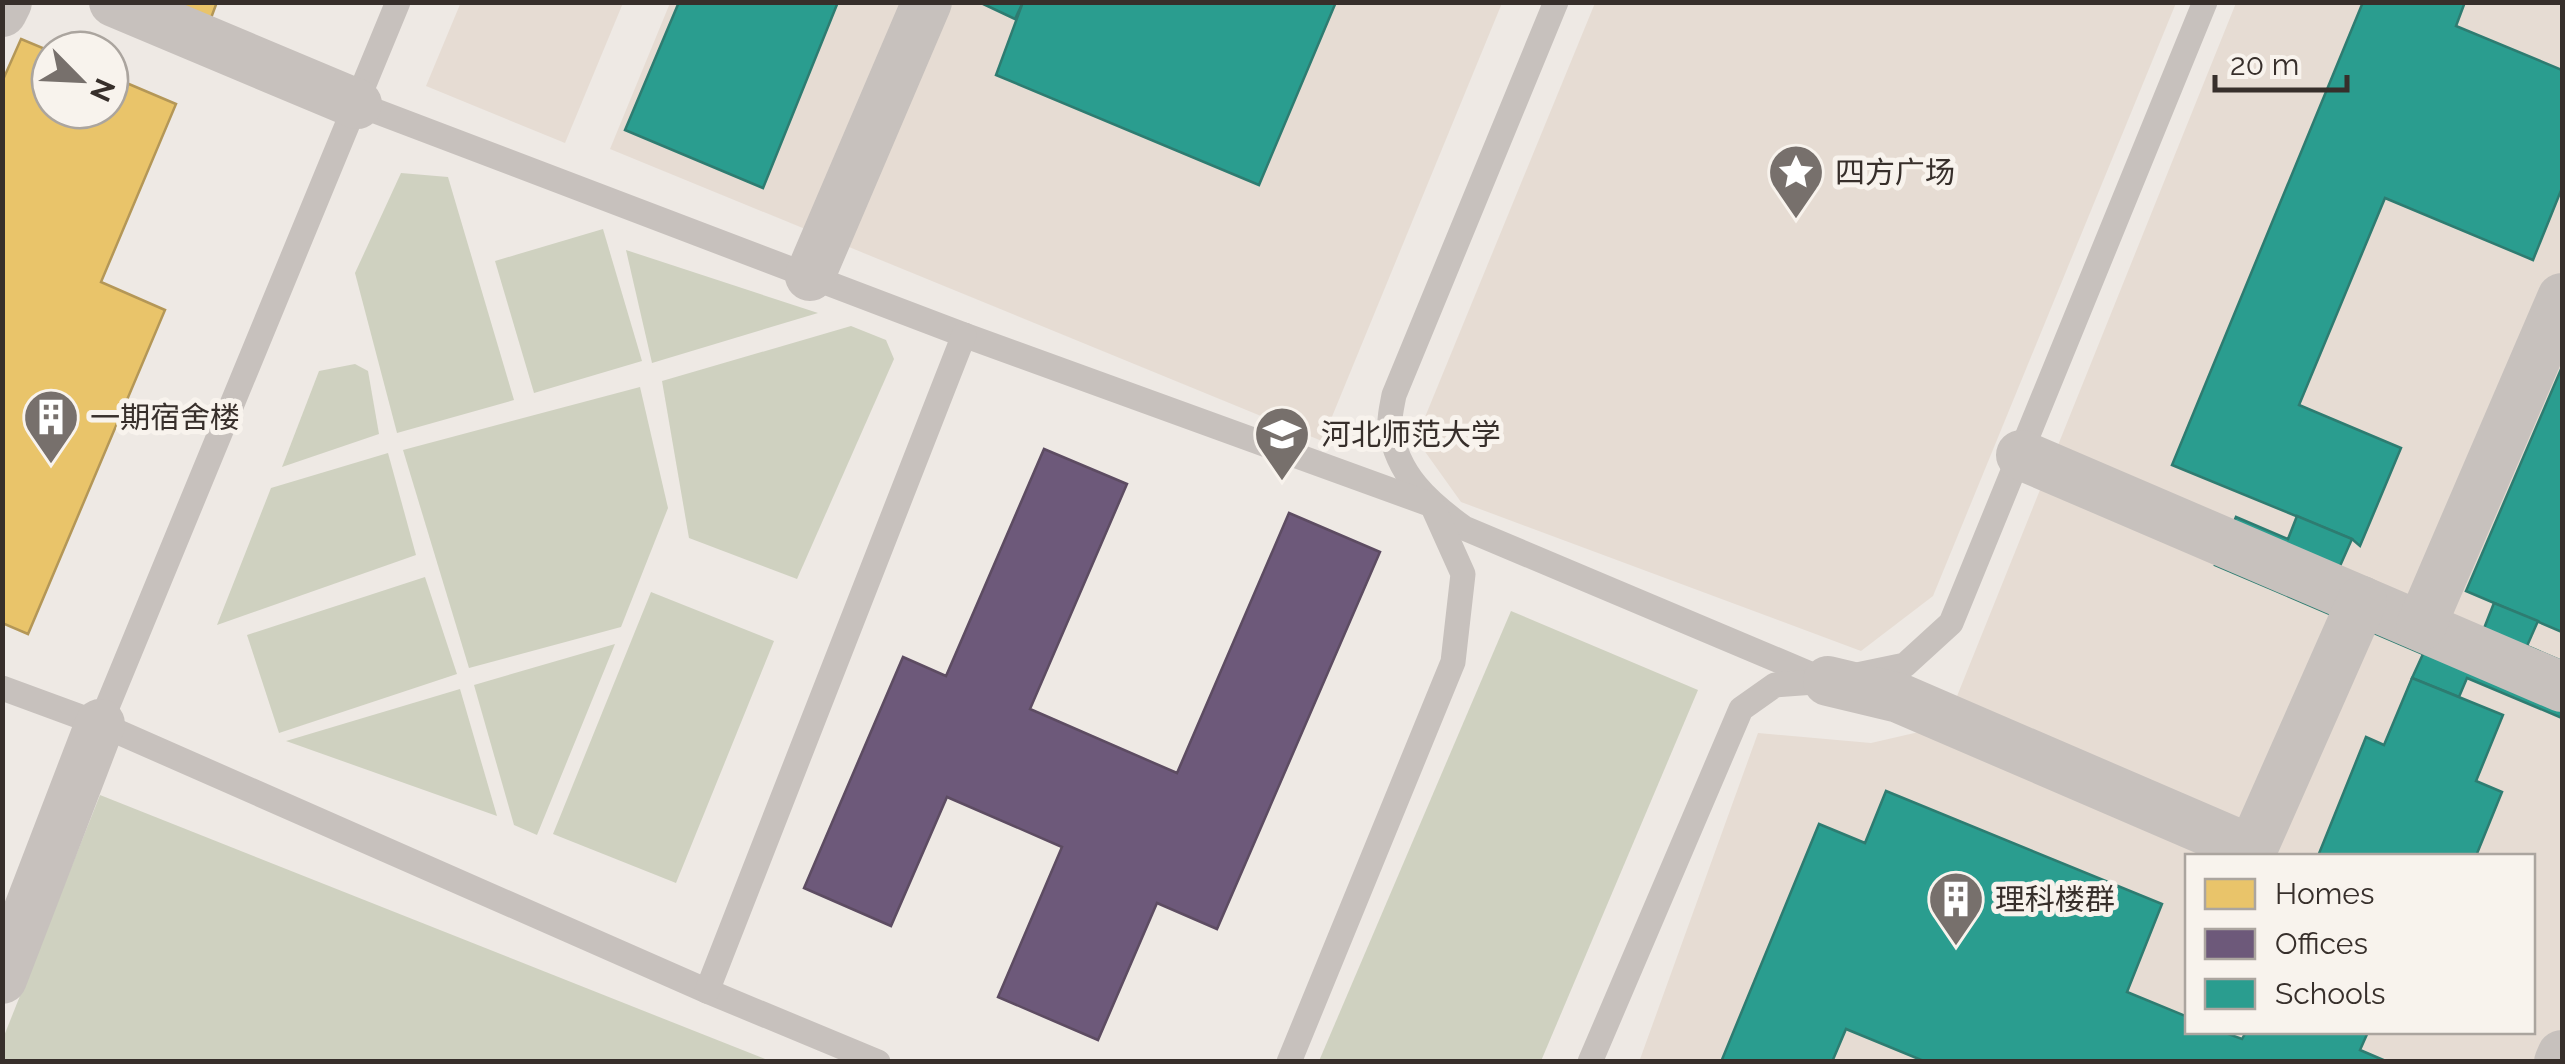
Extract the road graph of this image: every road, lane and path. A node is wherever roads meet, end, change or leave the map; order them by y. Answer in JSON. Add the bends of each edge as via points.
{"nodes":[{"id":1,"x":7,"y":2,"type":"edge"},
{"id":2,"x":114,"y":2,"type":"edge"},
{"id":3,"x":398,"y":2,"type":"edge"},
{"id":4,"x":926,"y":2,"type":"edge"},
{"id":5,"x":1556,"y":2,"type":"edge"},
{"id":6,"x":2204,"y":2,"type":"edge"},
{"id":7,"x":2,"y":12,"type":"edge"},
{"id":8,"x":357,"y":104,"type":"junction"},
{"id":9,"x":810,"y":276,"type":"junction"},
{"id":10,"x":2562,"y":298,"type":"edge"},
{"id":11,"x":964,"y":335,"type":"junction"},
{"id":12,"x":2021,"y":455,"type":"junction"},
{"id":13,"x":1432,"y":504,"type":"junction"},
{"id":14,"x":2362,"y":601,"type":"junction"},
{"id":15,"x":2421,"y":626,"type":"junction"},
{"id":16,"x":1828,"y":681,"type":"junction"},
{"id":17,"x":2562,"y":686,"type":"edge"},
{"id":18,"x":2,"y":688,"type":"edge"},
{"id":19,"x":100,"y":724,"type":"junction"},
{"id":20,"x":2,"y":979,"type":"edge"},
{"id":21,"x":708,"y":991,"type":"junction"},
{"id":22,"x":2562,"y":1054,"type":"edge"},
{"id":23,"x":878,"y":1062,"type":"edge"},
{"id":24,"x":1289,"y":1062,"type":"edge"},
{"id":25,"x":1590,"y":1062,"type":"edge"},
{"id":26,"x":2560,"y":1062,"type":"edge"}],
"edges":[{"from":1,"to":7,"type":"street"},
{"from":2,"to":8,"type":"street"},
{"from":3,"to":8,"type":"lane"},
{"from":4,"to":9,"type":"street"},
{"from":5,"to":13,"type":"lane","via":[[1394,396],[1390,425],[1397,451],[1410,480]]},
{"from":6,"to":12,"type":"lane"},
{"from":8,"to":9,"type":"lane"},
{"from":8,"to":19,"type":"lane"},
{"from":9,"to":11,"type":"lane"},
{"from":10,"to":15,"type":"street"},
{"from":11,"to":13,"type":"lane"},
{"from":11,"to":21,"type":"lane"},
{"from":12,"to":14,"type":"street"},
{"from":12,"to":16,"type":"lane","via":[[1951,623],[1905,665]]},
{"from":13,"to":16,"type":"lane","via":[[1464,528]]},
{"from":13,"to":24,"type":"lane","via":[[1463,574],[1453,662]]},
{"from":14,"to":15,"type":"street"},
{"from":14,"to":16,"type":"street","via":[[2252,850],[1899,698]]},
{"from":15,"to":17,"type":"street"},
{"from":16,"to":25,"type":"lane","via":[[1775,685],[1741,709]]},
{"from":18,"to":19,"type":"lane"},
{"from":19,"to":20,"type":"street"},
{"from":19,"to":21,"type":"lane"},
{"from":21,"to":23,"type":"lane"},
{"from":22,"to":26,"type":"street"}]}
